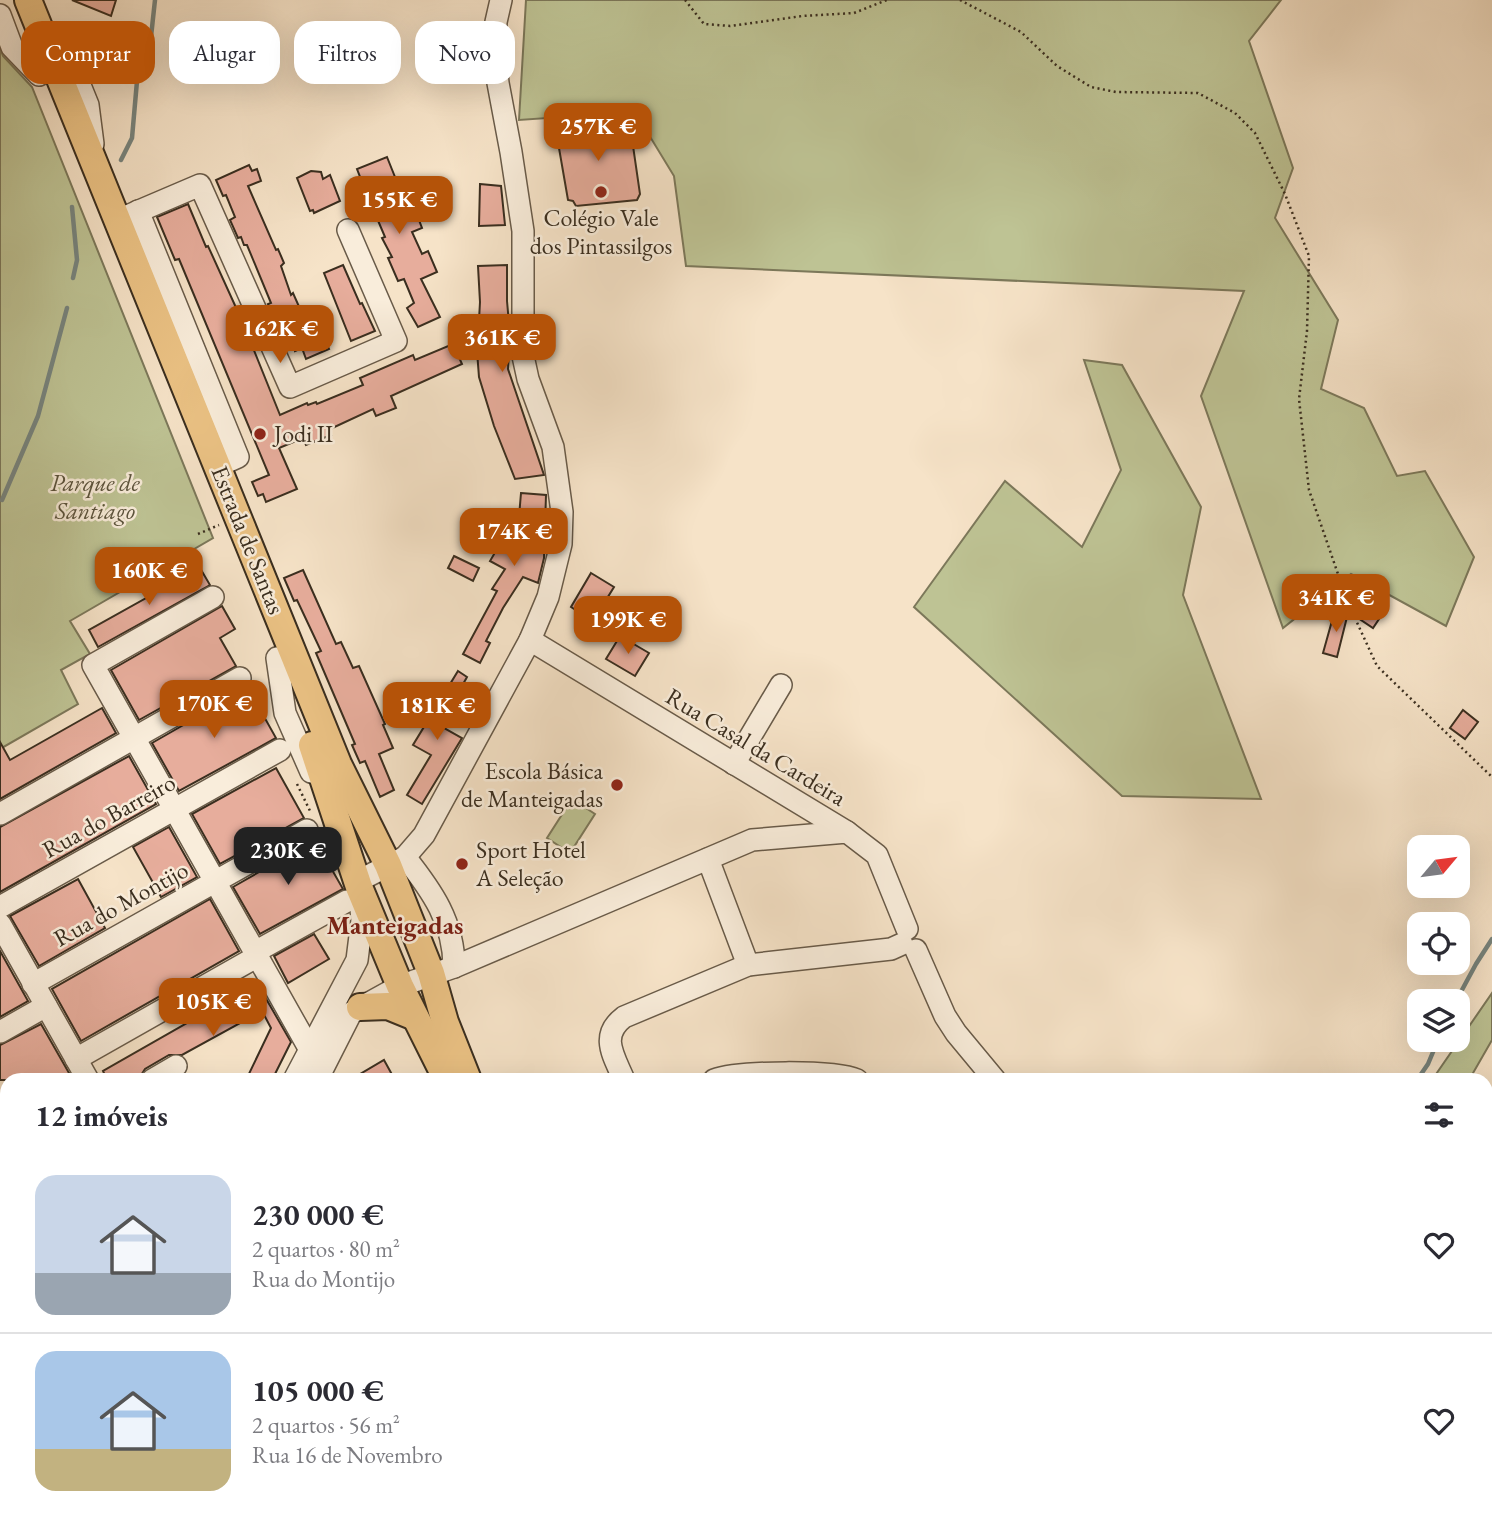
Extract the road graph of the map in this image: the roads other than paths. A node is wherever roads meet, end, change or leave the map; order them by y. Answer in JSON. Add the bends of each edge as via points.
{"nodes":[{"id":1,"x":8,"y":0,"type":"edge"},
{"id":2,"x":28,"y":0,"type":"edge"},
{"id":3,"x":501,"y":0,"type":"edge"},
{"id":4,"x":0,"y":15,"type":"edge"},
{"id":5,"x":21,"y":31,"type":"edge"},
{"id":6,"x":21,"y":56,"type":"edge"},
{"id":7,"x":43,"y":84,"type":"edge"},
{"id":8,"x":128,"y":216,"type":"junction"},
{"id":9,"x":348,"y":230,"type":"dead end"},
{"id":10,"x":213,"y":597,"type":"dead end"},
{"id":11,"x":530,"y":640,"type":"junction"},
{"id":12,"x":240,"y":678,"type":"dead end"},
{"id":13,"x":781,"y":685,"type":"dead end"},
{"id":14,"x":134,"y":738,"type":"junction"},
{"id":15,"x":280,"y":750,"type":"dead end"},
{"id":16,"x":734,"y":765,"type":"junction"},
{"id":17,"x":175,"y":809,"type":"junction"},
{"id":18,"x":0,"y":814,"type":"edge"},
{"id":19,"x":307,"y":830,"type":"dead end"},
{"id":20,"x":847,"y":832,"type":"junction"},
{"id":21,"x":708,"y":859,"type":"junction"},
{"id":22,"x":397,"y":861,"type":"junction"},
{"id":23,"x":215,"y":881,"type":"junction"},
{"id":24,"x":353,"y":894,"type":"junction"},
{"id":25,"x":0,"y":907,"type":"edge"},
{"id":26,"x":2,"y":932,"type":"edge"},
{"id":27,"x":908,"y":941,"type":"junction"},
{"id":28,"x":256,"y":954,"type":"junction"},
{"id":29,"x":748,"y":965,"type":"junction"},
{"id":30,"x":442,"y":970,"type":"junction"},
{"id":31,"x":33,"y":984,"type":"junction"},
{"id":32,"x":400,"y":986,"type":"junction"},
{"id":33,"x":46,"y":1006,"type":"junction"},
{"id":34,"x":360,"y":1007,"type":"junction"},
{"id":35,"x":415,"y":1017,"type":"junction"},
{"id":36,"x":0,"y":1032,"type":"edge"},
{"id":37,"x":309,"y":1048,"type":"junction"},
{"id":38,"x":76,"y":1059,"type":"junction"},
{"id":39,"x":176,"y":1066,"type":"dead end"},
{"id":40,"x":84,"y":1073,"type":"edge"},
{"id":41,"x":164,"y":1073,"type":"edge"},
{"id":42,"x":297,"y":1073,"type":"edge"},
{"id":43,"x":320,"y":1073,"type":"edge"},
{"id":44,"x":443,"y":1073,"type":"edge"},
{"id":45,"x":465,"y":1073,"type":"edge"},
{"id":46,"x":621,"y":1073,"type":"edge"},
{"id":47,"x":990,"y":1073,"type":"edge"}],
"edges":[{"from":1,"to":5,"type":"main road","name":"Estrada de Santas"},
{"from":2,"to":8,"type":"main road","name":"Estrada de Santas","via":[[96,167]]},
{"from":3,"to":11,"type":"street","via":[[495,51],[523,231],[523,356],[553,447],[562,512],[555,572]]},
{"from":4,"to":6,"type":"street","via":[[12,47]]},
{"from":7,"to":24,"type":"main road","name":"Estrada de Santas","via":[[320,764]]},
{"from":8,"to":9,"type":"street","via":[[200,185],[290,387],[396,341]]},
{"from":8,"to":22,"type":"main road","name":"Estrada de Santas","via":[[218,466],[338,764]]},
{"from":10,"to":14,"type":"street","via":[[93,665]]},
{"from":11,"to":16,"type":"street","name":"Rua Casal da Cardeira"},
{"from":11,"to":22,"type":"street","via":[[424,835]]},
{"from":12,"to":14,"type":"street"},
{"from":13,"to":16,"type":"street"},
{"from":14,"to":17,"type":"street"},
{"from":14,"to":18,"type":"street"},
{"from":15,"to":17,"type":"street","name":"Rua do Barreiro"},
{"from":16,"to":20,"type":"street","name":"Rua Casal da Cardeira"},
{"from":17,"to":23,"type":"street"},
{"from":17,"to":25,"type":"street","name":"Rua do Barreiro"},
{"from":19,"to":23,"type":"street","name":"Rua do Montijo"},
{"from":20,"to":21,"type":"street","via":[[752,840]]},
{"from":20,"to":27,"type":"street","name":"Rua Casal da Cardeira","via":[[877,855]]},
{"from":21,"to":29,"type":"street"},
{"from":21,"to":30,"type":"street"},
{"from":22,"to":24,"type":"street","via":[[369,873]]},
{"from":22,"to":30,"type":"main road","name":"Estrada de Santas"},
{"from":23,"to":28,"type":"street"},
{"from":23,"to":31,"type":"street","name":"Rua do Montijo"},
{"from":24,"to":28,"type":"street"},
{"from":24,"to":32,"type":"main road","name":"Estrada de Santas"},
{"from":24,"to":37,"type":"street","via":[[362,920],[357,960]]},
{"from":26,"to":31,"type":"street"},
{"from":27,"to":29,"type":"street","via":[[891,949]]},
{"from":27,"to":47,"type":"street","name":"Rua Casal da Cardeira","via":[[945,1016]]},
{"from":28,"to":37,"type":"street"},
{"from":28,"to":38,"type":"street"},
{"from":29,"to":46,"type":"street","via":[[616,1023],[610,1045]]},
{"from":30,"to":32,"type":"street"},
{"from":30,"to":45,"type":"main road","name":"Estrada de Santas","via":[[445,1022]]},
{"from":31,"to":33,"type":"street"},
{"from":32,"to":34,"type":"street"},
{"from":32,"to":35,"type":"main road","name":"Estrada de Santas"},
{"from":33,"to":36,"type":"street"},
{"from":33,"to":38,"type":"street"},
{"from":34,"to":35,"type":"main road","via":[[388,1006]]},
{"from":34,"to":43,"type":"street","via":[[348,1018]]},
{"from":35,"to":44,"type":"main road","name":"Estrada de Santas"},
{"from":37,"to":42,"type":"street"},
{"from":38,"to":40,"type":"street"},
{"from":39,"to":41,"type":"street"}]}
